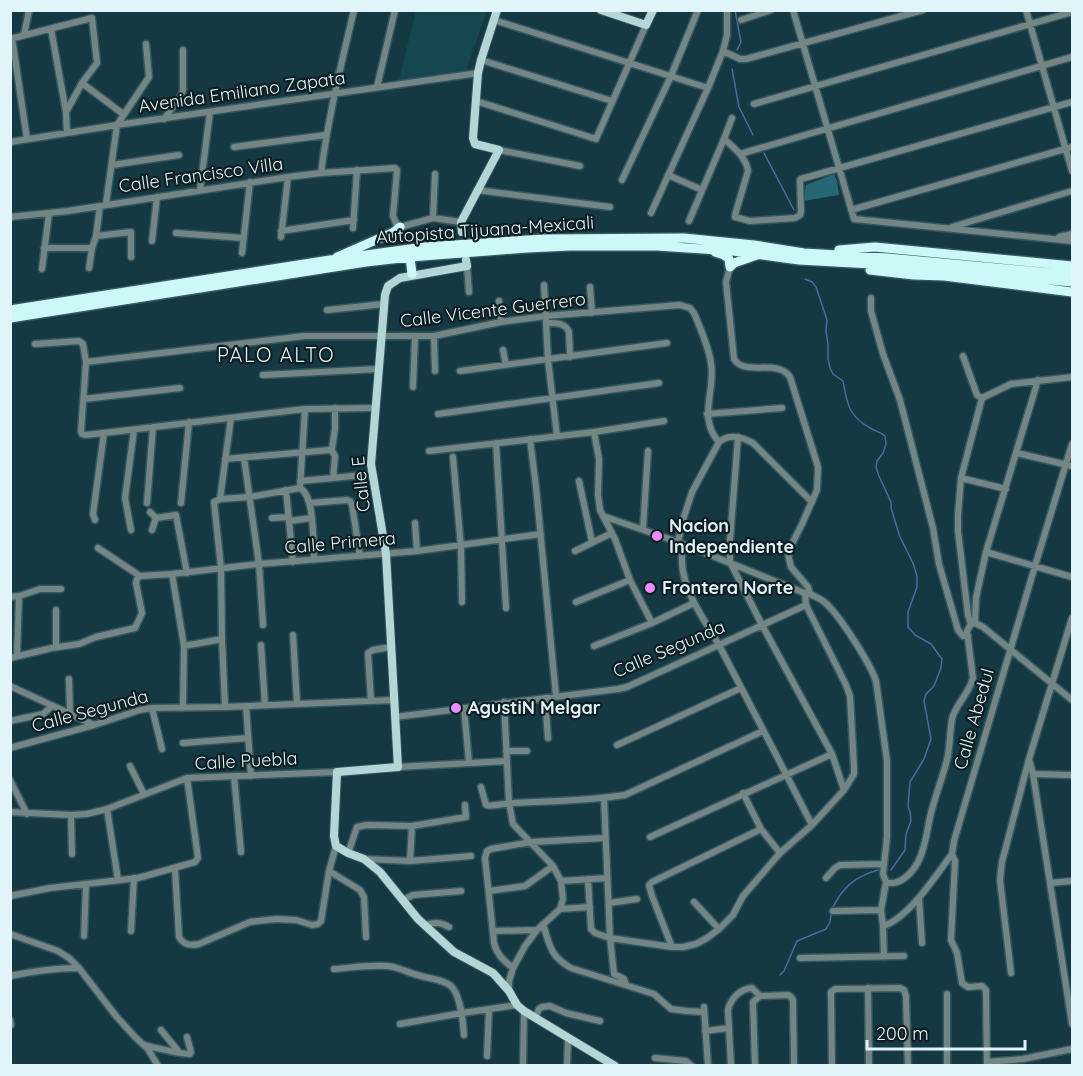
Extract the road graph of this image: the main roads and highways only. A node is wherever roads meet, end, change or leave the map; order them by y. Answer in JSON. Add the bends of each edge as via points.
{"nodes":[{"id":1,"x":497,"y":10,"type":"edge"},
{"id":2,"x":601,"y":10,"type":"edge"},
{"id":3,"x":653,"y":10,"type":"edge"},
{"id":4,"x":398,"y":225,"type":"road end"},
{"id":5,"x":462,"y":232,"type":"dead end"},
{"id":6,"x":705,"y":248,"type":"junction"},
{"id":7,"x":762,"y":254,"type":"junction"},
{"id":8,"x":802,"y":256,"type":"junction"},
{"id":9,"x":410,"y":257,"type":"junction"},
{"id":10,"x":330,"y":260,"type":"junction"},
{"id":11,"x":466,"y":262,"type":"road end"},
{"id":12,"x":1072,"y":266,"type":"edge"},
{"id":13,"x":412,"y":274,"type":"junction"},
{"id":14,"x":1072,"y":275,"type":"edge"},
{"id":15,"x":1072,"y":282,"type":"edge"},
{"id":16,"x":1072,"y":292,"type":"edge"},
{"id":17,"x":10,"y":309,"type":"edge"},
{"id":18,"x":10,"y":318,"type":"edge"},
{"id":19,"x":398,"y":768,"type":"joint"},
{"id":20,"x":615,"y":1065,"type":"edge"}],
"edges":[{"from":1,"to":5,"type":"main road","via":[[478,74],[473,141],[499,150],[461,222]]},
{"from":2,"to":3,"type":"main road","via":[[645,25]]},
{"from":4,"to":10,"type":"highway","via":[[394,232]]},
{"from":6,"to":7,"type":"highway","name":"Autopista Tijuana-Mexicali"},
{"from":6,"to":7,"type":"highway","via":[[724,255],[730,267]]},
{"from":6,"to":9,"type":"highway","name":"Autopista Tijuana-Mexicali","via":[[570,246]]},
{"from":7,"to":8,"type":"highway","name":"Autopista Tijuana-Mexicali"},
{"from":8,"to":10,"type":"highway","name":"Autopista Tijuana-Mexicali","via":[[754,245],[684,238],[543,239],[424,247]]},
{"from":8,"to":12,"type":"highway","via":[[875,247]]},
{"from":8,"to":14,"type":"highway","name":"Autopista Tijuana-Mexicali","via":[[888,258]]},
{"from":8,"to":15,"type":"highway","name":"Autopista Tijuana-Mexicali"},
{"from":8,"to":16,"type":"highway","via":[[834,266]]},
{"from":9,"to":13,"type":"highway"},
{"from":9,"to":18,"type":"highway","name":"Autopista Tijuana-Mexicali"},
{"from":10,"to":17,"type":"highway","name":"Autopista Tijuana-Mexicali"},
{"from":11,"to":13,"type":"main road","name":"Calle E"},
{"from":13,"to":19,"type":"main road","name":"Calle E","via":[[388,286],[384,304],[371,464],[386,554]]},
{"from":19,"to":20,"type":"main road","name":"Calle Puebla","via":[[337,772],[336,846],[380,872],[418,919],[454,952],[493,973],[517,1005]]}]}
